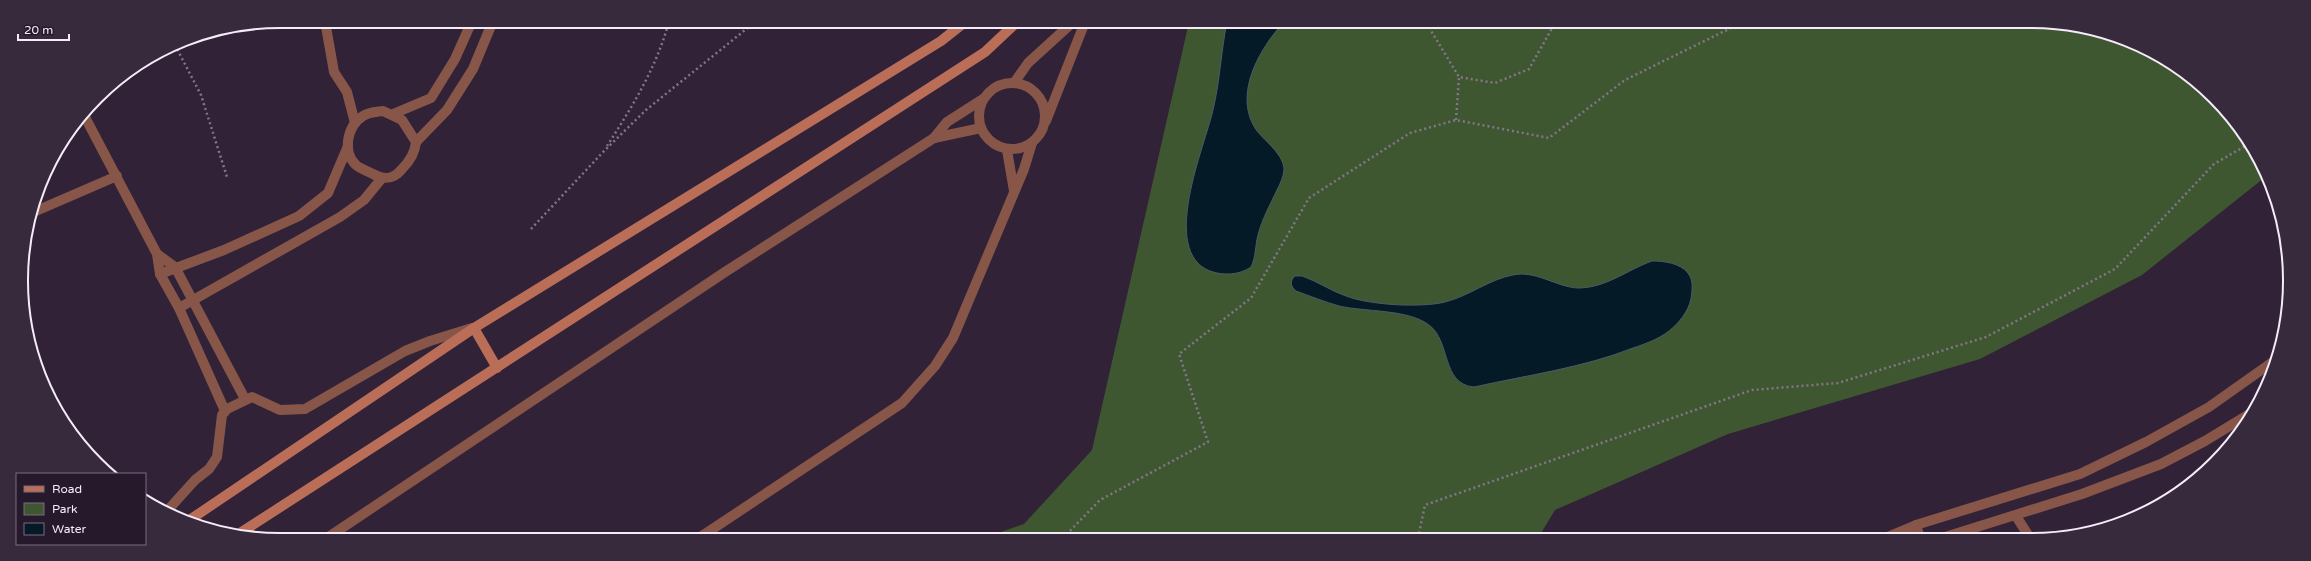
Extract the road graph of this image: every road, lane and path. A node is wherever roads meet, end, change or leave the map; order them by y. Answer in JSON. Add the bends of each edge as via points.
{"nodes":[{"id":1,"x":326,"y":28,"type":"edge"},
{"id":2,"x":469,"y":28,"type":"edge"},
{"id":3,"x":490,"y":28,"type":"edge"},
{"id":4,"x":667,"y":28,"type":"edge"},
{"id":5,"x":748,"y":28,"type":"edge"},
{"id":6,"x":957,"y":28,"type":"edge"},
{"id":7,"x":1011,"y":28,"type":"edge"},
{"id":8,"x":1066,"y":28,"type":"edge"},
{"id":9,"x":1083,"y":28,"type":"edge"},
{"id":10,"x":1430,"y":28,"type":"edge"},
{"id":11,"x":1552,"y":28,"type":"edge"},
{"id":12,"x":1731,"y":28,"type":"edge"},
{"id":13,"x":178,"y":50,"type":"edge"},
{"id":14,"x":1459,"y":77,"type":"junction"},
{"id":15,"x":1014,"y":83,"type":"junction"},
{"id":16,"x":983,"y":99,"type":"junction"},
{"id":17,"x":393,"y":114,"type":"junction"},
{"id":18,"x":86,"y":119,"type":"edge"},
{"id":19,"x":1456,"y":120,"type":"junction"},
{"id":20,"x":355,"y":123,"type":"junction"},
{"id":21,"x":1044,"y":127,"type":"junction"},
{"id":22,"x":981,"y":128,"type":"junction"},
{"id":23,"x":934,"y":138,"type":"junction"},
{"id":24,"x":416,"y":142,"type":"junction"},
{"id":25,"x":1032,"y":143,"type":"junction"},
{"id":26,"x":348,"y":146,"type":"junction"},
{"id":27,"x":2244,"y":147,"type":"edge"},
{"id":28,"x":605,"y":150,"type":"junction"},
{"id":29,"x":1007,"y":150,"type":"junction"},
{"id":30,"x":117,"y":176,"type":"junction"},
{"id":31,"x":227,"y":177,"type":"dead end"},
{"id":32,"x":382,"y":178,"type":"junction"},
{"id":33,"x":1014,"y":191,"type":"junction"},
{"id":34,"x":38,"y":210,"type":"edge"},
{"id":35,"x":531,"y":229,"type":"dead end"},
{"id":36,"x":157,"y":254,"type":"junction"},
{"id":37,"x":175,"y":267,"type":"junction"},
{"id":38,"x":160,"y":274,"type":"junction"},
{"id":39,"x":195,"y":301,"type":"junction"},
{"id":40,"x":179,"y":308,"type":"junction"},
{"id":41,"x":474,"y":328,"type":"junction"},
{"id":42,"x":2269,"y":365,"type":"edge"},
{"id":43,"x":497,"y":368,"type":"junction"},
{"id":44,"x":245,"y":400,"type":"junction"},
{"id":45,"x":225,"y":411,"type":"junction"},
{"id":46,"x":2241,"y":420,"type":"edge"},
{"id":47,"x":170,"y":508,"type":"edge"},
{"id":48,"x":2016,"y":516,"type":"junction"},
{"id":49,"x":193,"y":518,"type":"edge"},
{"id":50,"x":1916,"y":524,"type":"junction"},
{"id":51,"x":244,"y":530,"type":"edge"},
{"id":52,"x":334,"y":533,"type":"edge"},
{"id":53,"x":707,"y":533,"type":"edge"},
{"id":54,"x":1068,"y":533,"type":"edge"},
{"id":55,"x":1419,"y":533,"type":"edge"},
{"id":56,"x":1896,"y":533,"type":"edge"},
{"id":57,"x":1919,"y":533,"type":"edge"},
{"id":58,"x":1959,"y":533,"type":"edge"},
{"id":59,"x":2027,"y":533,"type":"edge"}],
"edges":[{"from":1,"to":20,"type":"street","via":[[334,72],[347,92]]},
{"from":2,"to":17,"type":"street","via":[[455,59],[430,98]]},
{"from":3,"to":24,"type":"street","via":[[473,68],[447,110]]},
{"from":4,"to":28,"type":"path","via":[[652,69],[630,111]]},
{"from":5,"to":28,"type":"path","via":[[646,110]]},
{"from":6,"to":41,"type":"street","via":[[934,45]]},
{"from":7,"to":43,"type":"street","via":[[985,52]]},
{"from":8,"to":15,"type":"street","via":[[1028,63]]},
{"from":9,"to":21,"type":"street"},
{"from":10,"to":14,"type":"path"},
{"from":11,"to":14,"type":"path","via":[[1529,69],[1495,83]]},
{"from":12,"to":19,"type":"path","via":[[1625,80],[1549,138]]},
{"from":13,"to":31,"type":"path","via":[[201,95]]},
{"from":14,"to":19,"type":"path"},
{"from":15,"to":16,"type":"street","via":[[1003,84],[993,89]]},
{"from":15,"to":21,"type":"street","via":[[1029,88],[1040,98],[1045,117]]},
{"from":16,"to":22,"type":"street","via":[[979,117]]},
{"from":16,"to":23,"type":"street","via":[[947,122]]},
{"from":17,"to":20,"type":"street","via":[[373,112]]},
{"from":17,"to":24,"type":"street","via":[[402,120]]},
{"from":18,"to":30,"type":"street"},
{"from":19,"to":54,"type":"path","via":[[1410,133],[1309,198],[1251,298],[1179,354],[1208,442],[1100,500]]},
{"from":20,"to":26,"type":"street","via":[[349,134]]},
{"from":21,"to":25,"type":"street","via":[[1040,136]]},
{"from":22,"to":23,"type":"street"},
{"from":22,"to":29,"type":"street","via":[[994,145]]},
{"from":23,"to":52,"type":"street","via":[[731,267]]},
{"from":24,"to":32,"type":"street","via":[[415,150],[400,172],[389,179]]},
{"from":25,"to":29,"type":"street","via":[[1023,148]]},
{"from":25,"to":33,"type":"street"},
{"from":26,"to":32,"type":"street","via":[[356,166]]},
{"from":26,"to":37,"type":"street","via":[[328,193],[299,216],[224,250]]},
{"from":27,"to":55,"type":"path","via":[[2214,164],[2116,269],[1986,337],[1838,383],[1752,390],[1426,505]]},
{"from":28,"to":35,"type":"path"},
{"from":29,"to":33,"type":"street"},
{"from":30,"to":34,"type":"street"},
{"from":30,"to":36,"type":"street"},
{"from":32,"to":39,"type":"street","via":[[364,200],[340,217],[218,285]]},
{"from":33,"to":53,"type":"street","via":[[953,338],[935,366],[915,389],[902,403]]},
{"from":36,"to":37,"type":"street"},
{"from":36,"to":38,"type":"street"},
{"from":37,"to":38,"type":"street"},
{"from":37,"to":39,"type":"street"},
{"from":38,"to":40,"type":"street"},
{"from":39,"to":40,"type":"street"},
{"from":39,"to":44,"type":"street"},
{"from":40,"to":45,"type":"street"},
{"from":41,"to":43,"type":"street"},
{"from":41,"to":44,"type":"street","via":[[405,351],[305,409],[280,410],[254,397]]},
{"from":41,"to":49,"type":"street"},
{"from":42,"to":50,"type":"street","via":[[2209,407],[2146,442],[2080,474]]},
{"from":43,"to":51,"type":"street"},
{"from":44,"to":45,"type":"street"},
{"from":45,"to":47,"type":"street","via":[[220,420],[219,450],[214,463]]},
{"from":46,"to":48,"type":"street","via":[[2160,464]]},
{"from":48,"to":58,"type":"street"},
{"from":48,"to":59,"type":"street"},
{"from":50,"to":56,"type":"street"},
{"from":50,"to":57,"type":"street"}]}
